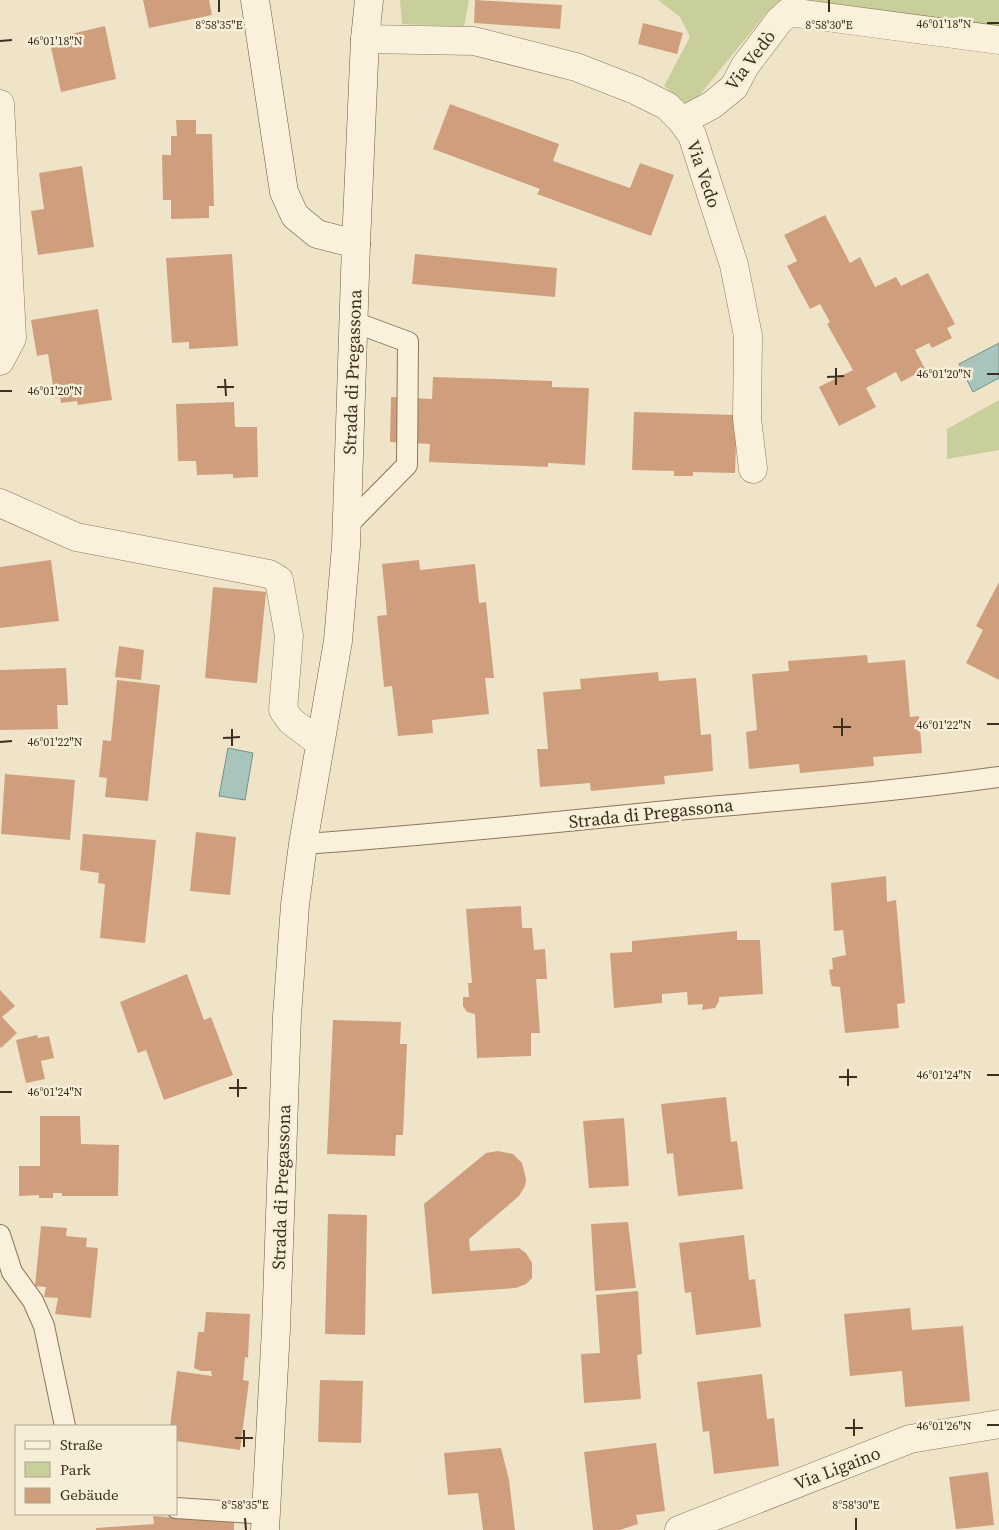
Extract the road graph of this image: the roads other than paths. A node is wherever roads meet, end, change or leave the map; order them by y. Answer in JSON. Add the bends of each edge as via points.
{"nodes":[{"id":1,"x":255,"y":0,"type":"edge"},
{"id":2,"x":369,"y":0,"type":"edge"},
{"id":3,"x":365,"y":39,"type":"junction"},
{"id":4,"x":999,"y":40,"type":"edge"},
{"id":5,"x":0,"y":104,"type":"edge"},
{"id":6,"x":682,"y":121,"type":"junction"},
{"id":7,"x":356,"y":244,"type":"junction"},
{"id":8,"x":354,"y":322,"type":"junction"},
{"id":9,"x":0,"y":361,"type":"edge"},
{"id":10,"x":753,"y":469,"type":"dead end"},
{"id":11,"x":0,"y":503,"type":"edge"},
{"id":12,"x":347,"y":526,"type":"junction"},
{"id":13,"x":320,"y":743,"type":"junction"},
{"id":14,"x":999,"y":777,"type":"edge"},
{"id":15,"x":303,"y":844,"type":"junction"},
{"id":16,"x":0,"y":1235,"type":"edge"},
{"id":17,"x":999,"y":1424,"type":"edge"},
{"id":18,"x":65,"y":1425,"type":"edge"},
{"id":19,"x":178,"y":1508,"type":"edge"},
{"id":20,"x":265,"y":1522,"type":"edge"},
{"id":21,"x":679,"y":1530,"type":"edge"}],
"edges":[{"from":1,"to":7,"type":"street","via":[[284,192],[295,216],[317,234]]},
{"from":2,"to":3,"type":"street","name":"Strada di Pregassona"},
{"from":3,"to":6,"type":"street","name":"Via Vedo","via":[[474,42],[576,68],[667,106]]},
{"from":3,"to":7,"type":"street","name":"Strada di Pregassona"},
{"from":4,"to":6,"type":"street","name":"Via Vedò","via":[[789,12],[745,66],[734,87],[712,106]]},
{"from":5,"to":9,"type":"street","via":[[12,338]]},
{"from":6,"to":10,"type":"street","name":"Via Vedo","via":[[692,136],[734,265],[748,336],[747,418]]},
{"from":7,"to":8,"type":"street","name":"Strada di Pregassona"},
{"from":8,"to":12,"type":"street","name":"Strada di Pregassona"},
{"from":8,"to":12,"type":"lane","via":[[408,342],[407,465]]},
{"from":11,"to":13,"type":"street","via":[[76,537],[269,574],[279,580],[289,636],[283,710],[291,721]]},
{"from":12,"to":13,"type":"street","name":"Strada di Pregassona","via":[[338,641]]},
{"from":13,"to":15,"type":"street","name":"Strada di Pregassona"},
{"from":14,"to":15,"type":"lane","name":"Strada di Pregassona","via":[[750,804]]},
{"from":15,"to":20,"type":"street","name":"Strada di Pregassona","via":[[287,1016],[276,1329]]},
{"from":16,"to":18,"type":"lane","via":[[12,1272],[33,1301],[44,1326]]},
{"from":17,"to":21,"type":"street","name":"Via Ligaino","via":[[910,1439]]},
{"from":19,"to":20,"type":"lane"}]}
